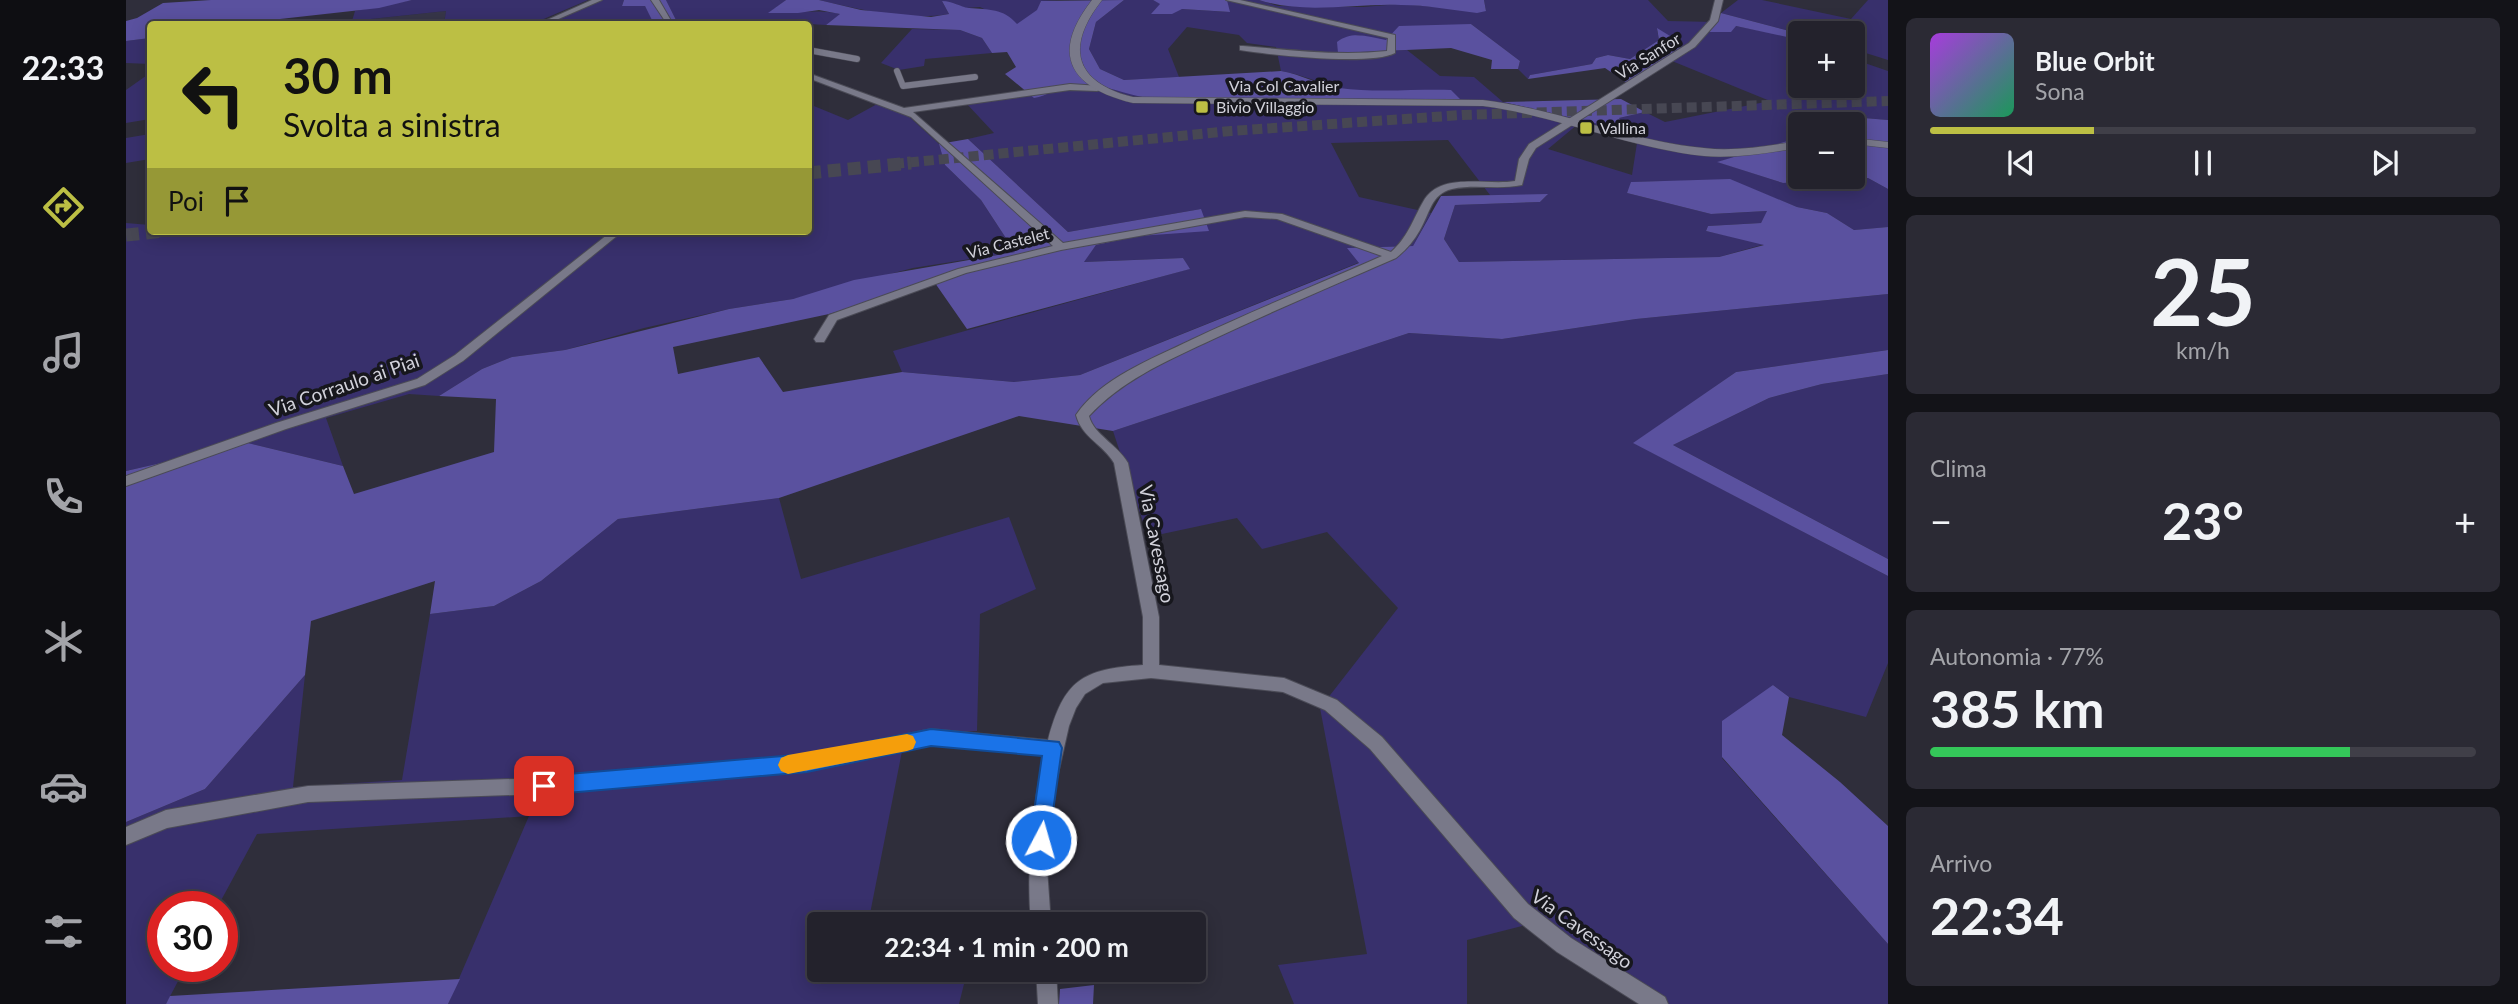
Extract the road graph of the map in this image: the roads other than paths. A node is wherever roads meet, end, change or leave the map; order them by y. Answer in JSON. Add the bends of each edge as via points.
{"nodes":[{"id":1,"x":598,"y":0,"type":"edge"},
{"id":2,"x":655,"y":0,"type":"edge"},
{"id":3,"x":1097,"y":0,"type":"edge"},
{"id":4,"x":1230,"y":0,"type":"edge"},
{"id":5,"x":1719,"y":0,"type":"edge"},
{"id":6,"x":549,"y":21,"type":"edge"},
{"id":7,"x":668,"y":21,"type":"edge"},
{"id":8,"x":1243,"y":48,"type":"dead end"},
{"id":9,"x":812,"y":51,"type":"edge"},
{"id":10,"x":858,"y":59,"type":"dead end"},
{"id":11,"x":897,"y":71,"type":"dead end"},
{"id":12,"x":812,"y":76,"type":"edge"},
{"id":13,"x":975,"y":77,"type":"dead end"},
{"id":14,"x":1097,"y":88,"type":"junction"},
{"id":15,"x":907,"y":110,"type":"junction"},
{"id":16,"x":1574,"y":120,"type":"junction"},
{"id":17,"x":1865,"y":142,"type":"edge"},
{"id":18,"x":1788,"y":145,"type":"edge"},
{"id":19,"x":1888,"y":145,"type":"edge"},
{"id":20,"x":613,"y":235,"type":"edge"},
{"id":21,"x":1061,"y":247,"type":"junction"},
{"id":22,"x":1392,"y":256,"type":"junction"},
{"id":23,"x":820,"y":339,"type":"dead end"},
{"id":24,"x":126,"y":481,"type":"edge"},
{"id":25,"x":1151,"y":671,"type":"junction"},
{"id":26,"x":1052,"y":748,"type":"junction"},
{"id":27,"x":126,"y":836,"type":"edge"},
{"id":28,"x":1040,"y":912,"type":"edge"},
{"id":29,"x":1047,"y":982,"type":"edge"},
{"id":30,"x":1048,"y":1004,"type":"edge"},
{"id":31,"x":1658,"y":1004,"type":"edge"}],
"edges":[{"from":1,"to":6,"type":"street"},
{"from":2,"to":7,"type":"street"},
{"from":3,"to":14,"type":"main road","via":[[1085,19],[1073,57],[1077,70]]},
{"from":4,"to":8,"type":"street","name":"Via Col Cavalier","via":[[1392,37],[1391,53],[1381,54]]},
{"from":5,"to":16,"type":"street","name":"Via Sanfor","via":[[1714,21],[1692,45]]},
{"from":9,"to":10,"type":"street"},
{"from":11,"to":13,"type":"street","via":[[903,86]]},
{"from":12,"to":15,"type":"street","name":"Via Castelet"},
{"from":14,"to":15,"type":"street","name":"Via Castelet","via":[[1070,87]]},
{"from":14,"to":16,"type":"main road","name":"Via Col Cavalier","via":[[1141,101],[1483,103]]},
{"from":15,"to":21,"type":"street","name":"Via Castelet"},
{"from":16,"to":18,"type":"main road","name":"Via Col Cavalier","via":[[1707,152]]},
{"from":16,"to":22,"type":"street","name":"Via Cavessago","via":[[1532,146],[1519,183],[1438,190],[1405,246]]},
{"from":17,"to":19,"type":"main road"},
{"from":20,"to":24,"type":"street","name":"Via Corraulo ai Piai","via":[[459,358],[421,382]]},
{"from":21,"to":22,"type":"street","via":[[1245,214],[1278,216]]},
{"from":21,"to":23,"type":"street","name":"Via Castelet","via":[[962,271],[842,314],[828,323]]},
{"from":22,"to":25,"type":"street","name":"Via Cavessago","via":[[1146,367],[1098,395],[1085,408],[1085,427],[1116,453],[1121,463],[1151,617]]},
{"from":25,"to":26,"type":"street","via":[[1094,679],[1079,689]]},
{"from":25,"to":31,"type":"street","name":"Via Cavessago","via":[[1284,685],[1331,705],[1376,743],[1521,911],[1564,945]]},
{"from":26,"to":27,"type":"street","via":[[931,737],[807,763],[544,786],[308,794],[166,819]]},
{"from":26,"to":28,"type":"street","via":[[1037,886]]},
{"from":29,"to":30,"type":"street"}]}
